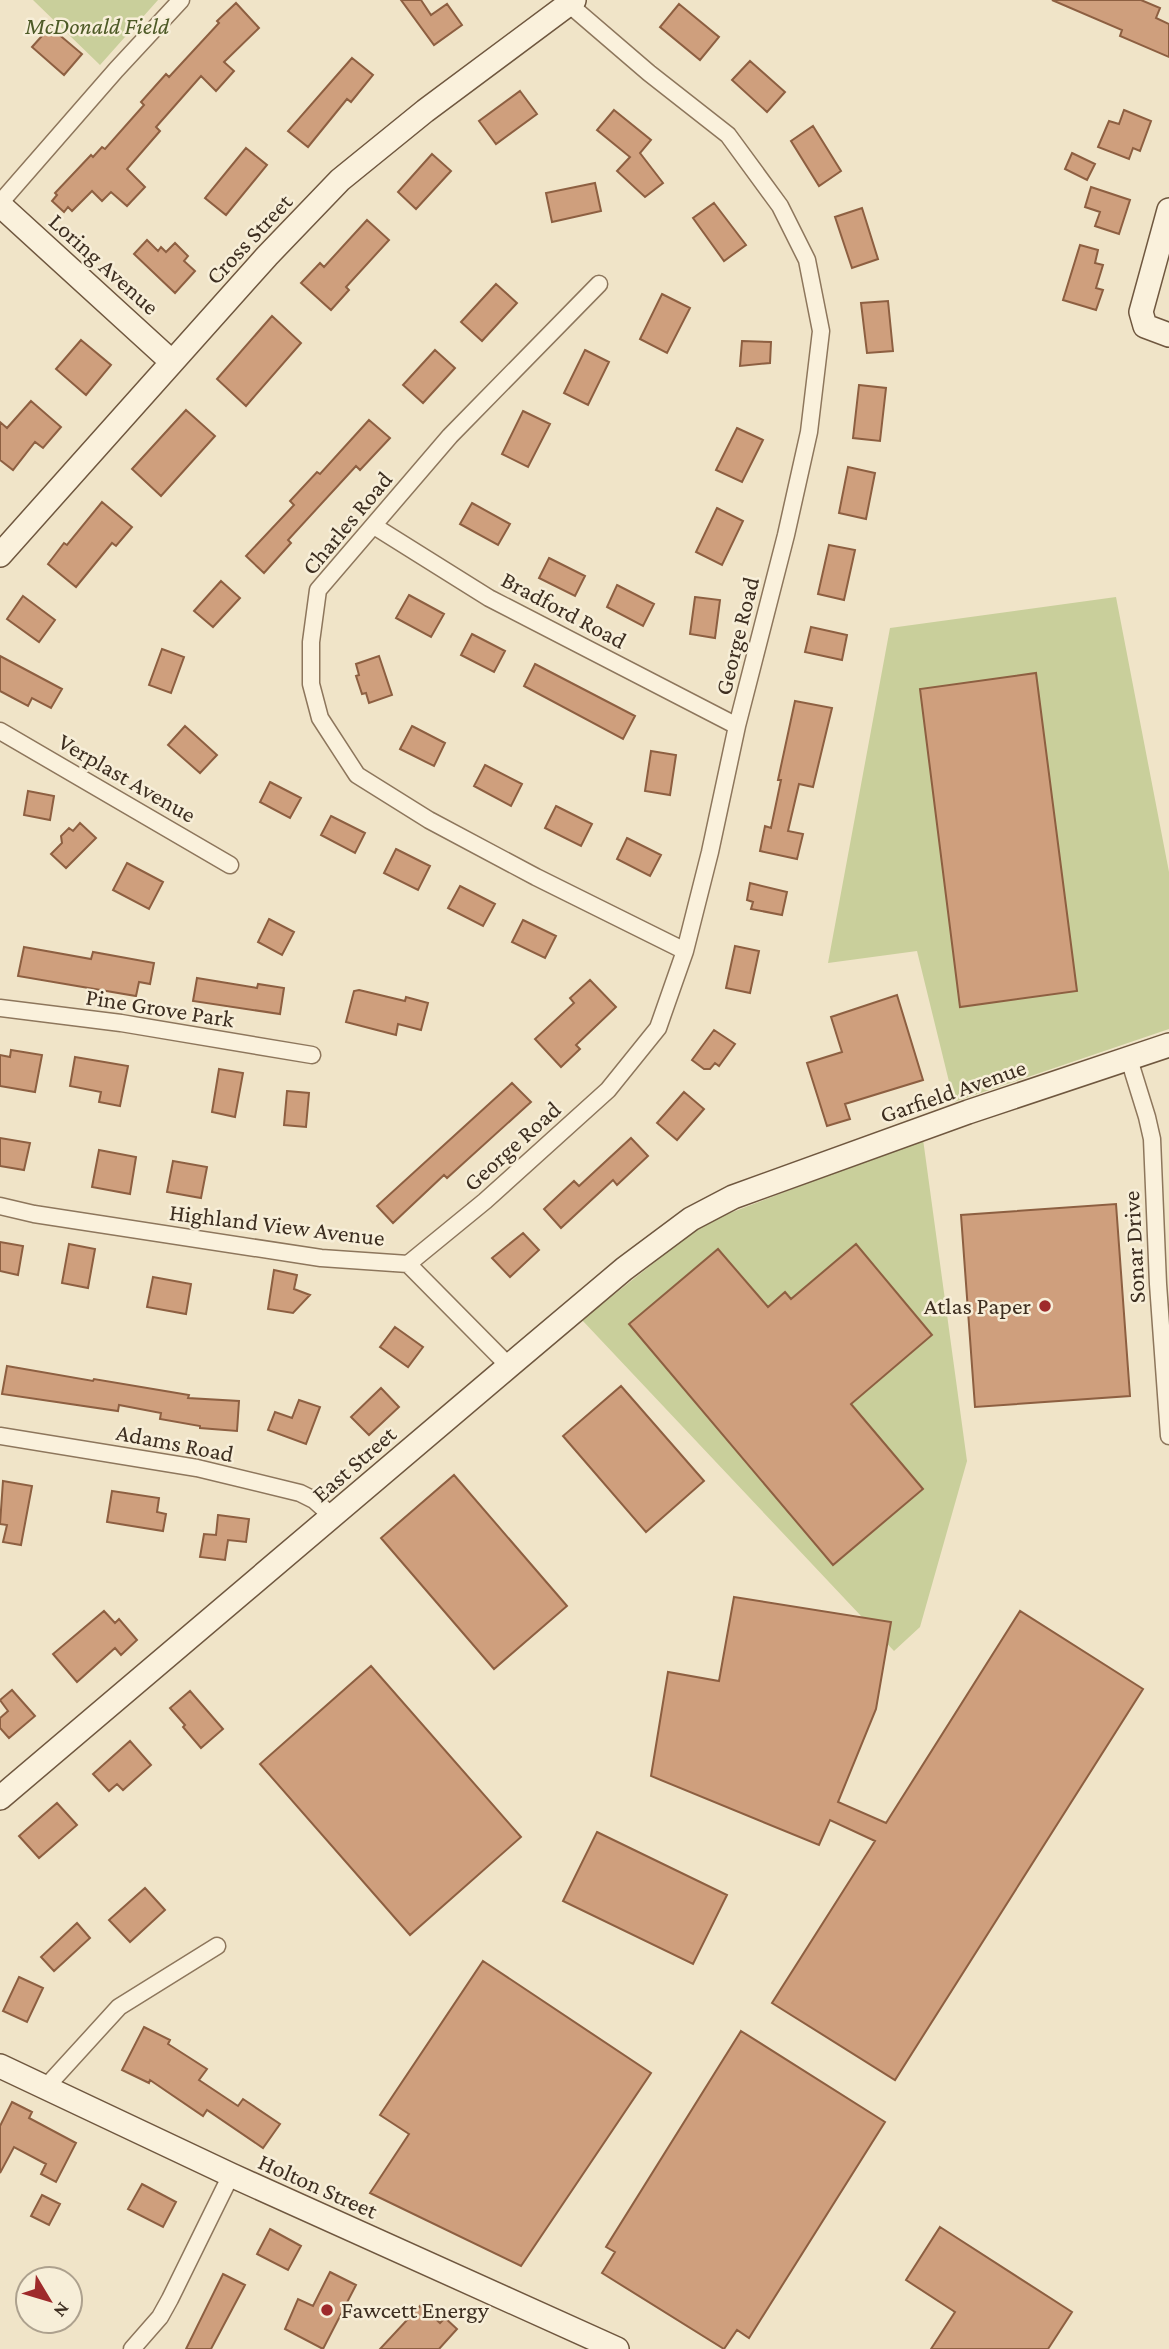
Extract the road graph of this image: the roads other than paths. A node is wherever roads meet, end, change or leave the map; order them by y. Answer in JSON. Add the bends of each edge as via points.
{"nodes":[{"id":1,"x":181,"y":0,"type":"edge"},
{"id":2,"x":569,"y":1,"type":"edge"},
{"id":3,"x":0,"y":204,"type":"edge"},
{"id":4,"x":1169,"y":210,"type":"edge"},
{"id":5,"x":599,"y":284,"type":"dead end"},
{"id":6,"x":1169,"y":335,"type":"edge"},
{"id":7,"x":172,"y":362,"type":"junction"},
{"id":8,"x":374,"y":526,"type":"junction"},
{"id":9,"x":0,"y":555,"type":"edge"},
{"id":10,"x":737,"y":726,"type":"junction"},
{"id":11,"x":0,"y":731,"type":"edge"},
{"id":12,"x":230,"y":865,"type":"dead end"},
{"id":13,"x":685,"y":951,"type":"junction"},
{"id":14,"x":0,"y":1008,"type":"edge"},
{"id":15,"x":1169,"y":1045,"type":"edge"},
{"id":16,"x":312,"y":1055,"type":"dead end"},
{"id":17,"x":1129,"y":1059,"type":"junction"},
{"id":18,"x":755,"y":1189,"type":"joint"},
{"id":19,"x":0,"y":1206,"type":"edge"},
{"id":20,"x":408,"y":1264,"type":"junction"},
{"id":21,"x":509,"y":1366,"type":"junction"},
{"id":22,"x":0,"y":1436,"type":"edge"},
{"id":23,"x":1169,"y":1436,"type":"edge"},
{"id":24,"x":333,"y":1517,"type":"junction"},
{"id":25,"x":0,"y":1798,"type":"edge"},
{"id":26,"x":216,"y":1946,"type":"dead end"},
{"id":27,"x":0,"y":2066,"type":"edge"},
{"id":28,"x":46,"y":2087,"type":"junction"},
{"id":29,"x":231,"y":2175,"type":"junction"},
{"id":30,"x":132,"y":2349,"type":"edge"},
{"id":31,"x":617,"y":2349,"type":"edge"}],
"edges":[{"from":1,"to":3,"type":"street"},
{"from":2,"to":7,"type":"street","name":"Cross Street","via":[[340,180]]},
{"from":2,"to":10,"type":"street","name":"George Road","via":[[649,73],[728,135],[780,206],[807,260],[821,331],[809,432]]},
{"from":3,"to":7,"type":"street","name":"Loring Avenue"},
{"from":4,"to":6,"type":"street","via":[[1142,308],[1143,323]]},
{"from":5,"to":8,"type":"street","name":"Charles Road","via":[[450,436]]},
{"from":7,"to":9,"type":"street","name":"Cross Street"},
{"from":8,"to":10,"type":"street","name":"Bradford Road","via":[[489,598]]},
{"from":8,"to":13,"type":"street","name":"Charles Road","via":[[318,590],[311,642],[311,684],[320,718],[358,775],[441,826]]},
{"from":10,"to":13,"type":"street","name":"George Road"},
{"from":11,"to":12,"type":"street","name":"Verplast Avenue"},
{"from":13,"to":20,"type":"street","name":"George Road","via":[[658,1028],[608,1090]]},
{"from":14,"to":16,"type":"street","name":"Pine Grove Park"},
{"from":15,"to":17,"type":"street","name":"Garfield Avenue"},
{"from":17,"to":18,"type":"street","name":"Garfield Avenue"},
{"from":17,"to":23,"type":"street","name":"Sonar Drive","via":[[1152,1139]]},
{"from":18,"to":21,"type":"street","name":"East Street","via":[[691,1219]]},
{"from":19,"to":20,"type":"street","name":"Highland View Avenue","via":[[321,1258]]},
{"from":20,"to":21,"type":"street","name":"Highland View Avenue"},
{"from":21,"to":24,"type":"street","name":"East Street"},
{"from":22,"to":24,"type":"street","name":"Adams Road","via":[[197,1468],[311,1497]]},
{"from":24,"to":25,"type":"street","name":"East Street"},
{"from":26,"to":28,"type":"street","via":[[119,2007]]},
{"from":27,"to":28,"type":"street","name":"Holton Street"},
{"from":28,"to":29,"type":"street","name":"Holton Street"},
{"from":29,"to":30,"type":"street","via":[[160,2317]]},
{"from":29,"to":31,"type":"street","name":"Holton Street"}]}
